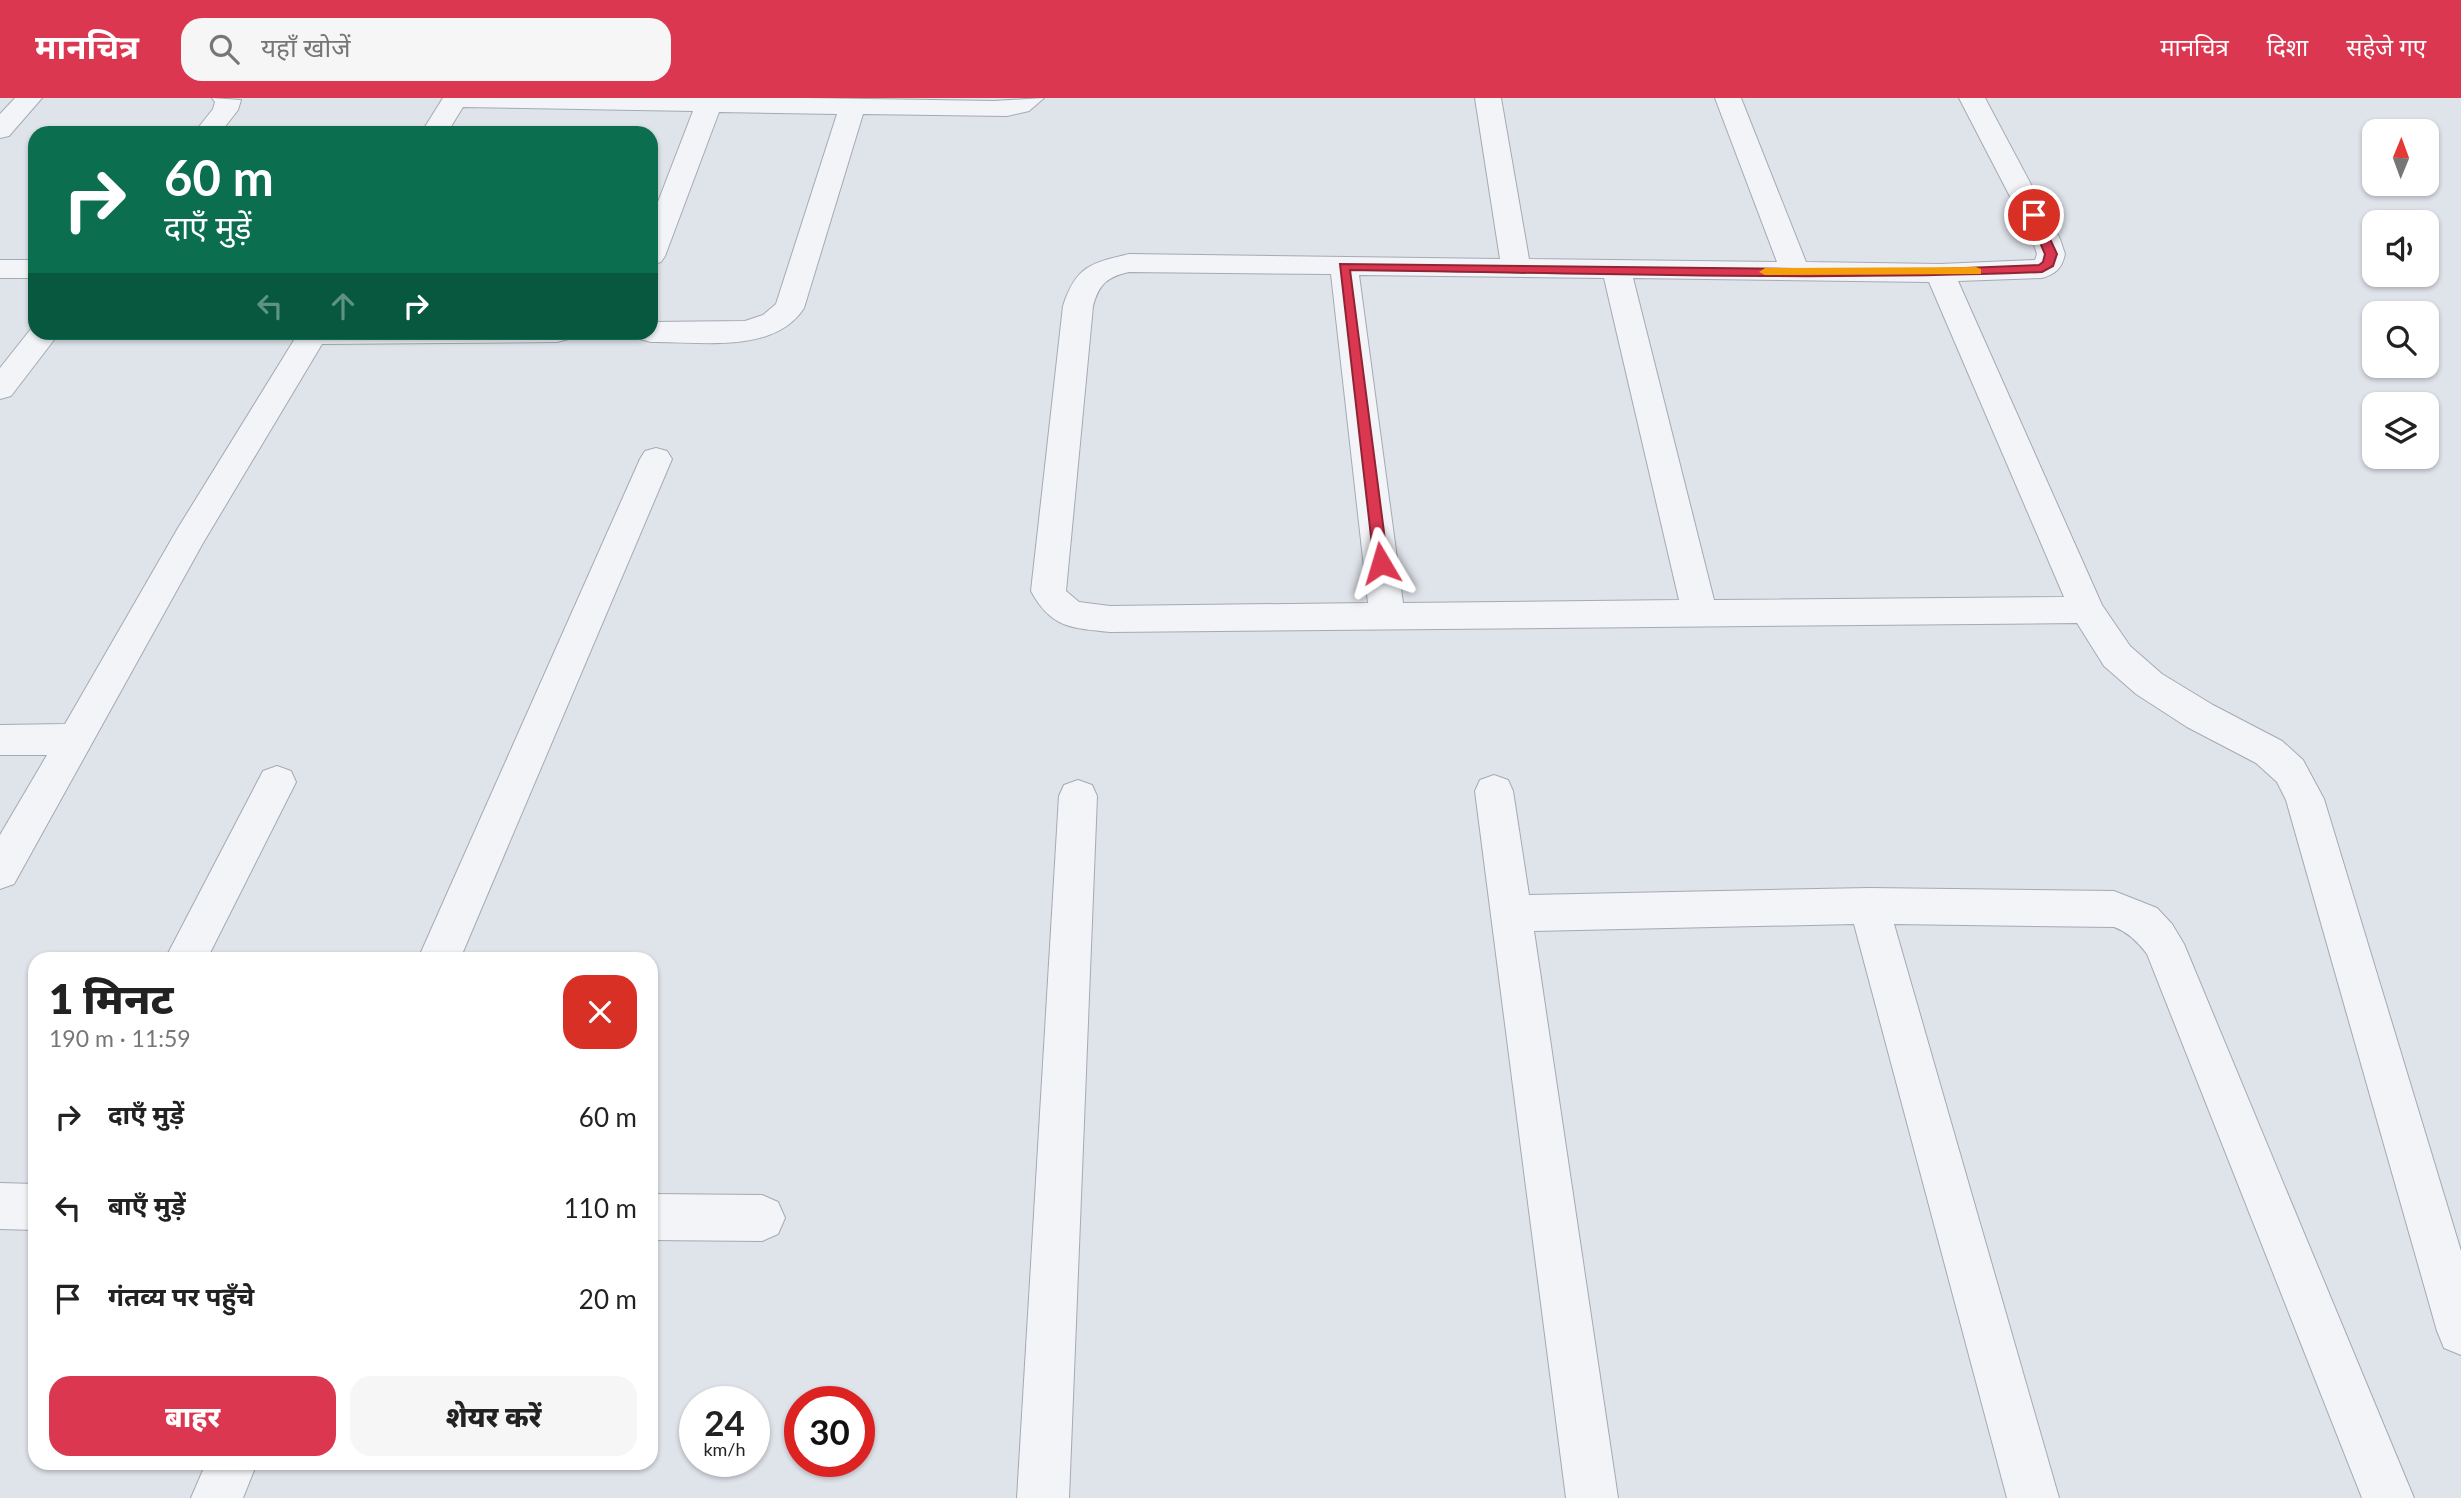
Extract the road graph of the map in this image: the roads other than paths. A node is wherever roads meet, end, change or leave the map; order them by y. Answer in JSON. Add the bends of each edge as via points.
{"nodes":[{"id":1,"x":29,"y":98,"type":"edge"},
{"id":2,"x":225,"y":98,"type":"edge"},
{"id":3,"x":1031,"y":98,"type":"edge"},
{"id":4,"x":1488,"y":98,"type":"edge"},
{"id":5,"x":1728,"y":98,"type":"edge"},
{"id":6,"x":1972,"y":98,"type":"edge"},
{"id":7,"x":455,"y":99,"type":"edge"},
{"id":8,"x":709,"y":104,"type":"junction"},
{"id":9,"x":852,"y":107,"type":"junction"},
{"id":10,"x":212,"y":126,"type":"edge"},
{"id":11,"x":439,"y":126,"type":"edge"},
{"id":12,"x":0,"y":130,"type":"edge"},
{"id":13,"x":658,"y":238,"type":"edge"},
{"id":14,"x":1344,"y":266,"type":"junction"},
{"id":15,"x":1516,"y":268,"type":"junction"},
{"id":16,"x":0,"y":269,"type":"edge"},
{"id":17,"x":28,"y":269,"type":"edge"},
{"id":18,"x":1616,"y":270,"type":"junction"},
{"id":19,"x":1794,"y":272,"type":"junction"},
{"id":20,"x":1940,"y":272,"type":"junction"},
{"id":21,"x":658,"y":332,"type":"edge"},
{"id":22,"x":39,"y":340,"type":"edge"},
{"id":23,"x":309,"y":340,"type":"edge"},
{"id":24,"x":0,"y":389,"type":"edge"},
{"id":25,"x":656,"y":459,"type":"dead end"},
{"id":26,"x":2087,"y":610,"type":"junction"},
{"id":27,"x":1700,"y":614,"type":"junction"},
{"id":28,"x":1387,"y":617,"type":"junction"},
{"id":29,"x":75,"y":739,"type":"junction"},
{"id":30,"x":0,"y":740,"type":"edge"},
{"id":31,"x":277,"y":782,"type":"dead end"},
{"id":32,"x":1494,"y":791,"type":"dead end"},
{"id":33,"x":1078,"y":796,"type":"dead end"},
{"id":34,"x":0,"y":872,"type":"edge"},
{"id":35,"x":1869,"y":906,"type":"junction"},
{"id":36,"x":1512,"y":914,"type":"junction"},
{"id":37,"x":190,"y":952,"type":"edge"},
{"id":38,"x":442,"y":952,"type":"edge"},
{"id":39,"x":0,"y":1206,"type":"edge"},
{"id":40,"x":28,"y":1207,"type":"edge"},
{"id":41,"x":658,"y":1217,"type":"edge"},
{"id":42,"x":762,"y":1218,"type":"dead end"},
{"id":43,"x":2461,"y":1331,"type":"edge"},
{"id":44,"x":229,"y":1470,"type":"edge"},
{"id":45,"x":218,"y":1498,"type":"edge"},
{"id":46,"x":1043,"y":1498,"type":"edge"},
{"id":47,"x":1592,"y":1498,"type":"edge"},
{"id":48,"x":2033,"y":1498,"type":"edge"},
{"id":49,"x":2388,"y":1498,"type":"edge"}],
"edges":[{"from":1,"to":12,"type":"street"},
{"from":2,"to":10,"type":"street","via":[[225,110]]},
{"from":3,"to":9,"type":"street","via":[[1007,109]]},
{"from":4,"to":15,"type":"street"},
{"from":5,"to":19,"type":"street"},
{"from":6,"to":20,"type":"street","via":[[2051,254],[2042,269]]},
{"from":7,"to":8,"type":"street"},
{"from":7,"to":11,"type":"street"},
{"from":8,"to":9,"type":"street"},
{"from":8,"to":13,"type":"street"},
{"from":9,"to":21,"type":"street","via":[[789,308],[773,322],[748,331]]},
{"from":14,"to":15,"type":"street"},
{"from":14,"to":28,"type":"street"},
{"from":14,"to":28,"type":"street","via":[[1129,263],[1102,270],[1085,282],[1078,306],[1048,591],[1056,606],[1067,613],[1110,619]]},
{"from":15,"to":18,"type":"street"},
{"from":16,"to":17,"type":"street"},
{"from":18,"to":19,"type":"street"},
{"from":18,"to":27,"type":"street"},
{"from":19,"to":20,"type":"street"},
{"from":20,"to":26,"type":"street"},
{"from":22,"to":24,"type":"street"},
{"from":23,"to":29,"type":"street"},
{"from":25,"to":38,"type":"street"},
{"from":26,"to":27,"type":"street"},
{"from":26,"to":43,"type":"street","via":[[2117,656],[2149,684],[2269,752],[2290,771],[2300,789]]},
{"from":27,"to":28,"type":"street"},
{"from":29,"to":30,"type":"street"},
{"from":29,"to":34,"type":"street"},
{"from":31,"to":37,"type":"street"},
{"from":32,"to":36,"type":"street"},
{"from":33,"to":46,"type":"street"},
{"from":35,"to":36,"type":"street"},
{"from":35,"to":48,"type":"street"},
{"from":35,"to":49,"type":"street","via":[[2114,909],[2148,923],[2163,944]]},
{"from":36,"to":47,"type":"street"},
{"from":39,"to":40,"type":"street"},
{"from":41,"to":42,"type":"street"},
{"from":44,"to":45,"type":"street"}]}
